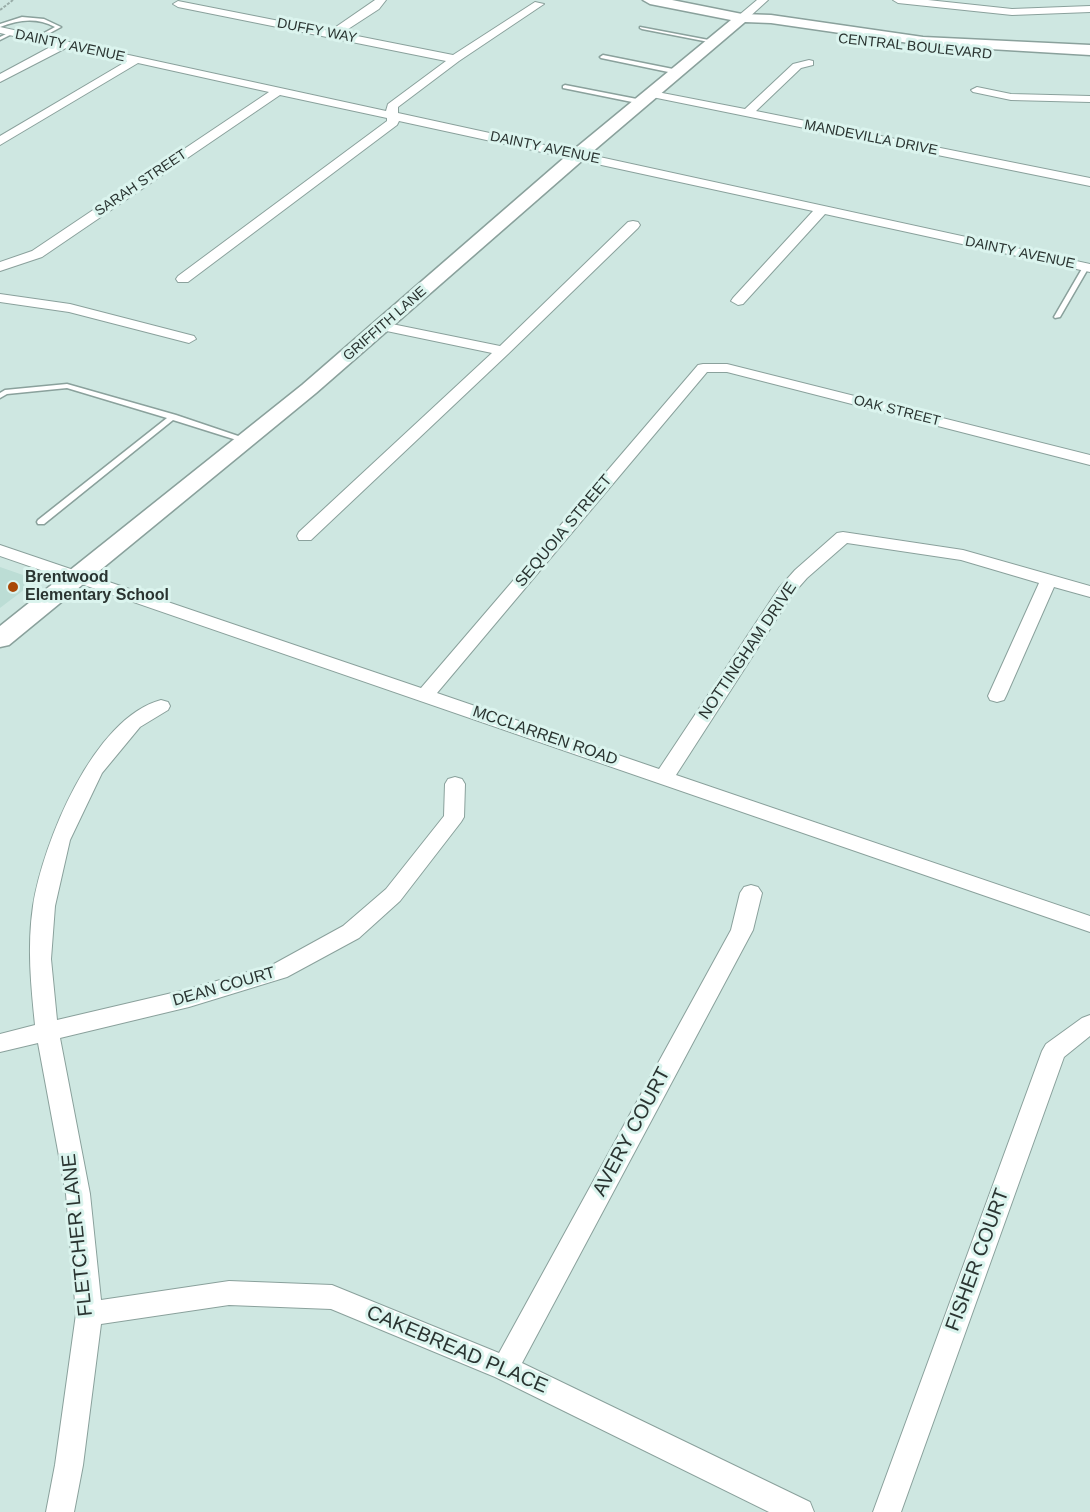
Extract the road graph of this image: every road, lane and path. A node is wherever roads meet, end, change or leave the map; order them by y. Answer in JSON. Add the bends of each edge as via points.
{"nodes":[{"id":1,"x":13,"y":0,"type":"edge"},
{"id":2,"x":381,"y":0,"type":"edge"},
{"id":3,"x":650,"y":0,"type":"edge"},
{"id":4,"x":763,"y":0,"type":"edge"},
{"id":5,"x":898,"y":0,"type":"edge"},
{"id":6,"x":178,"y":4,"type":"dead end"},
{"id":7,"x":539,"y":4,"type":"dead end"},
{"id":8,"x":1090,"y":9,"type":"edge"},
{"id":9,"x":0,"y":10,"type":"edge"},
{"id":10,"x":742,"y":18,"type":"junction"},
{"id":11,"x":0,"y":26,"type":"edge"},
{"id":12,"x":642,"y":28,"type":"dead end"},
{"id":13,"x":6,"y":32,"type":"edge"},
{"id":14,"x":333,"y":34,"type":"junction"},
{"id":15,"x":0,"y":39,"type":"edge"},
{"id":16,"x":37,"y":39,"type":"junction"},
{"id":17,"x":714,"y":42,"type":"junction"},
{"id":18,"x":64,"y":44,"type":"junction"},
{"id":19,"x":1090,"y":50,"type":"edge"},
{"id":20,"x":603,"y":57,"type":"dead end"},
{"id":21,"x":455,"y":59,"type":"junction"},
{"id":22,"x":136,"y":60,"type":"junction"},
{"id":23,"x":1090,"y":60,"type":"edge"},
{"id":24,"x":809,"y":63,"type":"dead end"},
{"id":25,"x":678,"y":72,"type":"junction"},
{"id":26,"x":0,"y":79,"type":"edge"},
{"id":27,"x":565,"y":87,"type":"dead end"},
{"id":28,"x":977,"y":90,"type":"dead end"},
{"id":29,"x":278,"y":91,"type":"junction"},
{"id":30,"x":647,"y":98,"type":"junction"},
{"id":31,"x":1090,"y":99,"type":"edge"},
{"id":32,"x":748,"y":113,"type":"junction"},
{"id":33,"x":392,"y":115,"type":"junction"},
{"id":34,"x":0,"y":141,"type":"edge"},
{"id":35,"x":578,"y":155,"type":"junction"},
{"id":36,"x":1090,"y":182,"type":"edge"},
{"id":37,"x":821,"y":210,"type":"junction"},
{"id":38,"x":633,"y":225,"type":"dead end"},
{"id":39,"x":0,"y":267,"type":"edge"},
{"id":40,"x":1088,"y":267,"type":"edge"},
{"id":41,"x":183,"y":279,"type":"dead end"},
{"id":42,"x":0,"y":298,"type":"edge"},
{"id":43,"x":738,"y":301,"type":"dead end"},
{"id":44,"x":1057,"y":317,"type":"dead end"},
{"id":45,"x":382,"y":326,"type":"junction"},
{"id":46,"x":189,"y":339,"type":"dead end"},
{"id":47,"x":503,"y":351,"type":"junction"},
{"id":48,"x":703,"y":368,"type":"joint"},
{"id":49,"x":0,"y":396,"type":"edge"},
{"id":50,"x":173,"y":417,"type":"junction"},
{"id":51,"x":246,"y":440,"type":"junction"},
{"id":52,"x":1090,"y":460,"type":"edge"},
{"id":53,"x":41,"y":522,"type":"dead end"},
{"id":54,"x":305,"y":536,"type":"dead end"},
{"id":55,"x":0,"y":550,"type":"edge"},
{"id":56,"x":76,"y":576,"type":"junction"},
{"id":57,"x":1049,"y":580,"type":"junction"},
{"id":58,"x":1090,"y":592,"type":"edge"},
{"id":59,"x":0,"y":639,"type":"edge"},
{"id":60,"x":425,"y":694,"type":"junction"},
{"id":61,"x":997,"y":696,"type":"dead end"},
{"id":62,"x":161,"y":706,"type":"dead end"},
{"id":63,"x":664,"y":777,"type":"junction"},
{"id":64,"x":455,"y":784,"type":"dead end"},
{"id":65,"x":751,"y":893,"type":"dead end"},
{"id":66,"x":1090,"y":924,"type":"edge"},
{"id":67,"x":1090,"y":1024,"type":"edge"},
{"id":68,"x":46,"y":1031,"type":"junction"},
{"id":69,"x":0,"y":1043,"type":"edge"},
{"id":70,"x":89,"y":1314,"type":"junction"},
{"id":71,"x":505,"y":1368,"type":"junction"},
{"id":72,"x":60,"y":1512,"type":"edge"},
{"id":73,"x":800,"y":1512,"type":"edge"},
{"id":74,"x":887,"y":1512,"type":"edge"}],
"edges":[{"from":1,"to":9,"type":"path"},
{"from":2,"to":14,"type":"street"},
{"from":3,"to":10,"type":"street","name":"CENTRAL BOULEVARD"},
{"from":4,"to":10,"type":"street","name":"GRIFFITH LANE"},
{"from":5,"to":8,"type":"street","via":[[1011,12]]},
{"from":6,"to":14,"type":"street","name":"DUFFY WAY"},
{"from":7,"to":21,"type":"street"},
{"from":10,"to":17,"type":"street","name":"GRIFFITH LANE"},
{"from":10,"to":19,"type":"street","name":"CENTRAL BOULEVARD","via":[[771,18],[923,41]]},
{"from":10,"to":23,"type":"street","name":"CENTRAL BOULEVARD","via":[[762,27],[888,46]]},
{"from":11,"to":16,"type":"lane","via":[[21,17],[59,27]]},
{"from":12,"to":17,"type":"lane"},
{"from":13,"to":15,"type":"lane"},
{"from":13,"to":16,"type":"street","name":"DAINTY AVENUE"},
{"from":14,"to":21,"type":"street","name":"DUFFY WAY"},
{"from":16,"to":18,"type":"street","name":"DAINTY AVENUE"},
{"from":17,"to":25,"type":"street","name":"GRIFFITH LANE"},
{"from":18,"to":22,"type":"street","name":"DAINTY AVENUE"},
{"from":18,"to":26,"type":"street"},
{"from":20,"to":25,"type":"lane"},
{"from":21,"to":33,"type":"street","via":[[392,106]]},
{"from":22,"to":29,"type":"street","name":"DAINTY AVENUE"},
{"from":22,"to":34,"type":"street"},
{"from":24,"to":32,"type":"street","via":[[797,66]]},
{"from":25,"to":30,"type":"street","name":"GRIFFITH LANE"},
{"from":27,"to":30,"type":"lane"},
{"from":28,"to":31,"type":"street","via":[[1011,98]]},
{"from":29,"to":33,"type":"street","name":"DAINTY AVENUE"},
{"from":29,"to":39,"type":"street","name":"SARAH STREET","via":[[37,254]]},
{"from":30,"to":32,"type":"street","name":"MANDEVILLA DRIVE"},
{"from":30,"to":35,"type":"street","name":"GRIFFITH LANE"},
{"from":32,"to":36,"type":"street","name":"MANDEVILLA DRIVE"},
{"from":33,"to":35,"type":"street","name":"DAINTY AVENUE"},
{"from":33,"to":41,"type":"street","via":[[393,122]]},
{"from":35,"to":37,"type":"street","name":"DAINTY AVENUE"},
{"from":35,"to":45,"type":"street","name":"GRIFFITH LANE"},
{"from":37,"to":40,"type":"street","name":"DAINTY AVENUE"},
{"from":37,"to":43,"type":"street"},
{"from":38,"to":47,"type":"street"},
{"from":40,"to":44,"type":"lane"},
{"from":42,"to":46,"type":"street","via":[[70,308]]},
{"from":45,"to":47,"type":"street"},
{"from":45,"to":51,"type":"street","name":"GRIFFITH LANE"},
{"from":47,"to":54,"type":"street"},
{"from":48,"to":52,"type":"street","name":"OAK STREET","via":[[745,373]]},
{"from":48,"to":60,"type":"street","name":"SEQUOIA STREET"},
{"from":49,"to":50,"type":"lane","via":[[67,386]]},
{"from":50,"to":51,"type":"lane"},
{"from":50,"to":53,"type":"lane"},
{"from":51,"to":56,"type":"street","name":"GRIFFITH LANE"},
{"from":55,"to":56,"type":"street","name":"MCCLARREN ROAD"},
{"from":56,"to":59,"type":"street","name":"GRIFFITH LANE"},
{"from":56,"to":60,"type":"street","name":"MCCLARREN ROAD"},
{"from":57,"to":58,"type":"street","name":"NOTTINGHAM DRIVE"},
{"from":57,"to":61,"type":"street"},
{"from":57,"to":63,"type":"street","name":"NOTTINGHAM DRIVE","via":[[963,555],[843,537],[785,592]]},
{"from":60,"to":63,"type":"street","name":"MCCLARREN ROAD"},
{"from":62,"to":68,"type":"street","name":"FLETCHER LANE","via":[[133,722],[94,770],[60,840],[44,906],[40,959]]},
{"from":63,"to":66,"type":"street","name":"MCCLARREN ROAD"},
{"from":64,"to":68,"type":"street","name":"DEAN COURT","via":[[454,818],[393,895],[351,932],[279,971],[189,998]]},
{"from":65,"to":71,"type":"street","name":"AVERY COURT","via":[[742,930]]},
{"from":67,"to":74,"type":"street","name":"FISHER COURT","via":[[1054,1051]]},
{"from":68,"to":69,"type":"street","name":"DEAN COURT"},
{"from":68,"to":70,"type":"street","name":"FLETCHER LANE","via":[[78,1194]]},
{"from":70,"to":71,"type":"street","name":"CAKEBREAD PLACE","via":[[229,1293],[332,1297]]},
{"from":70,"to":72,"type":"street","name":"FLETCHER LANE"},
{"from":71,"to":73,"type":"street","name":"CAKEBREAD PLACE"}]}
